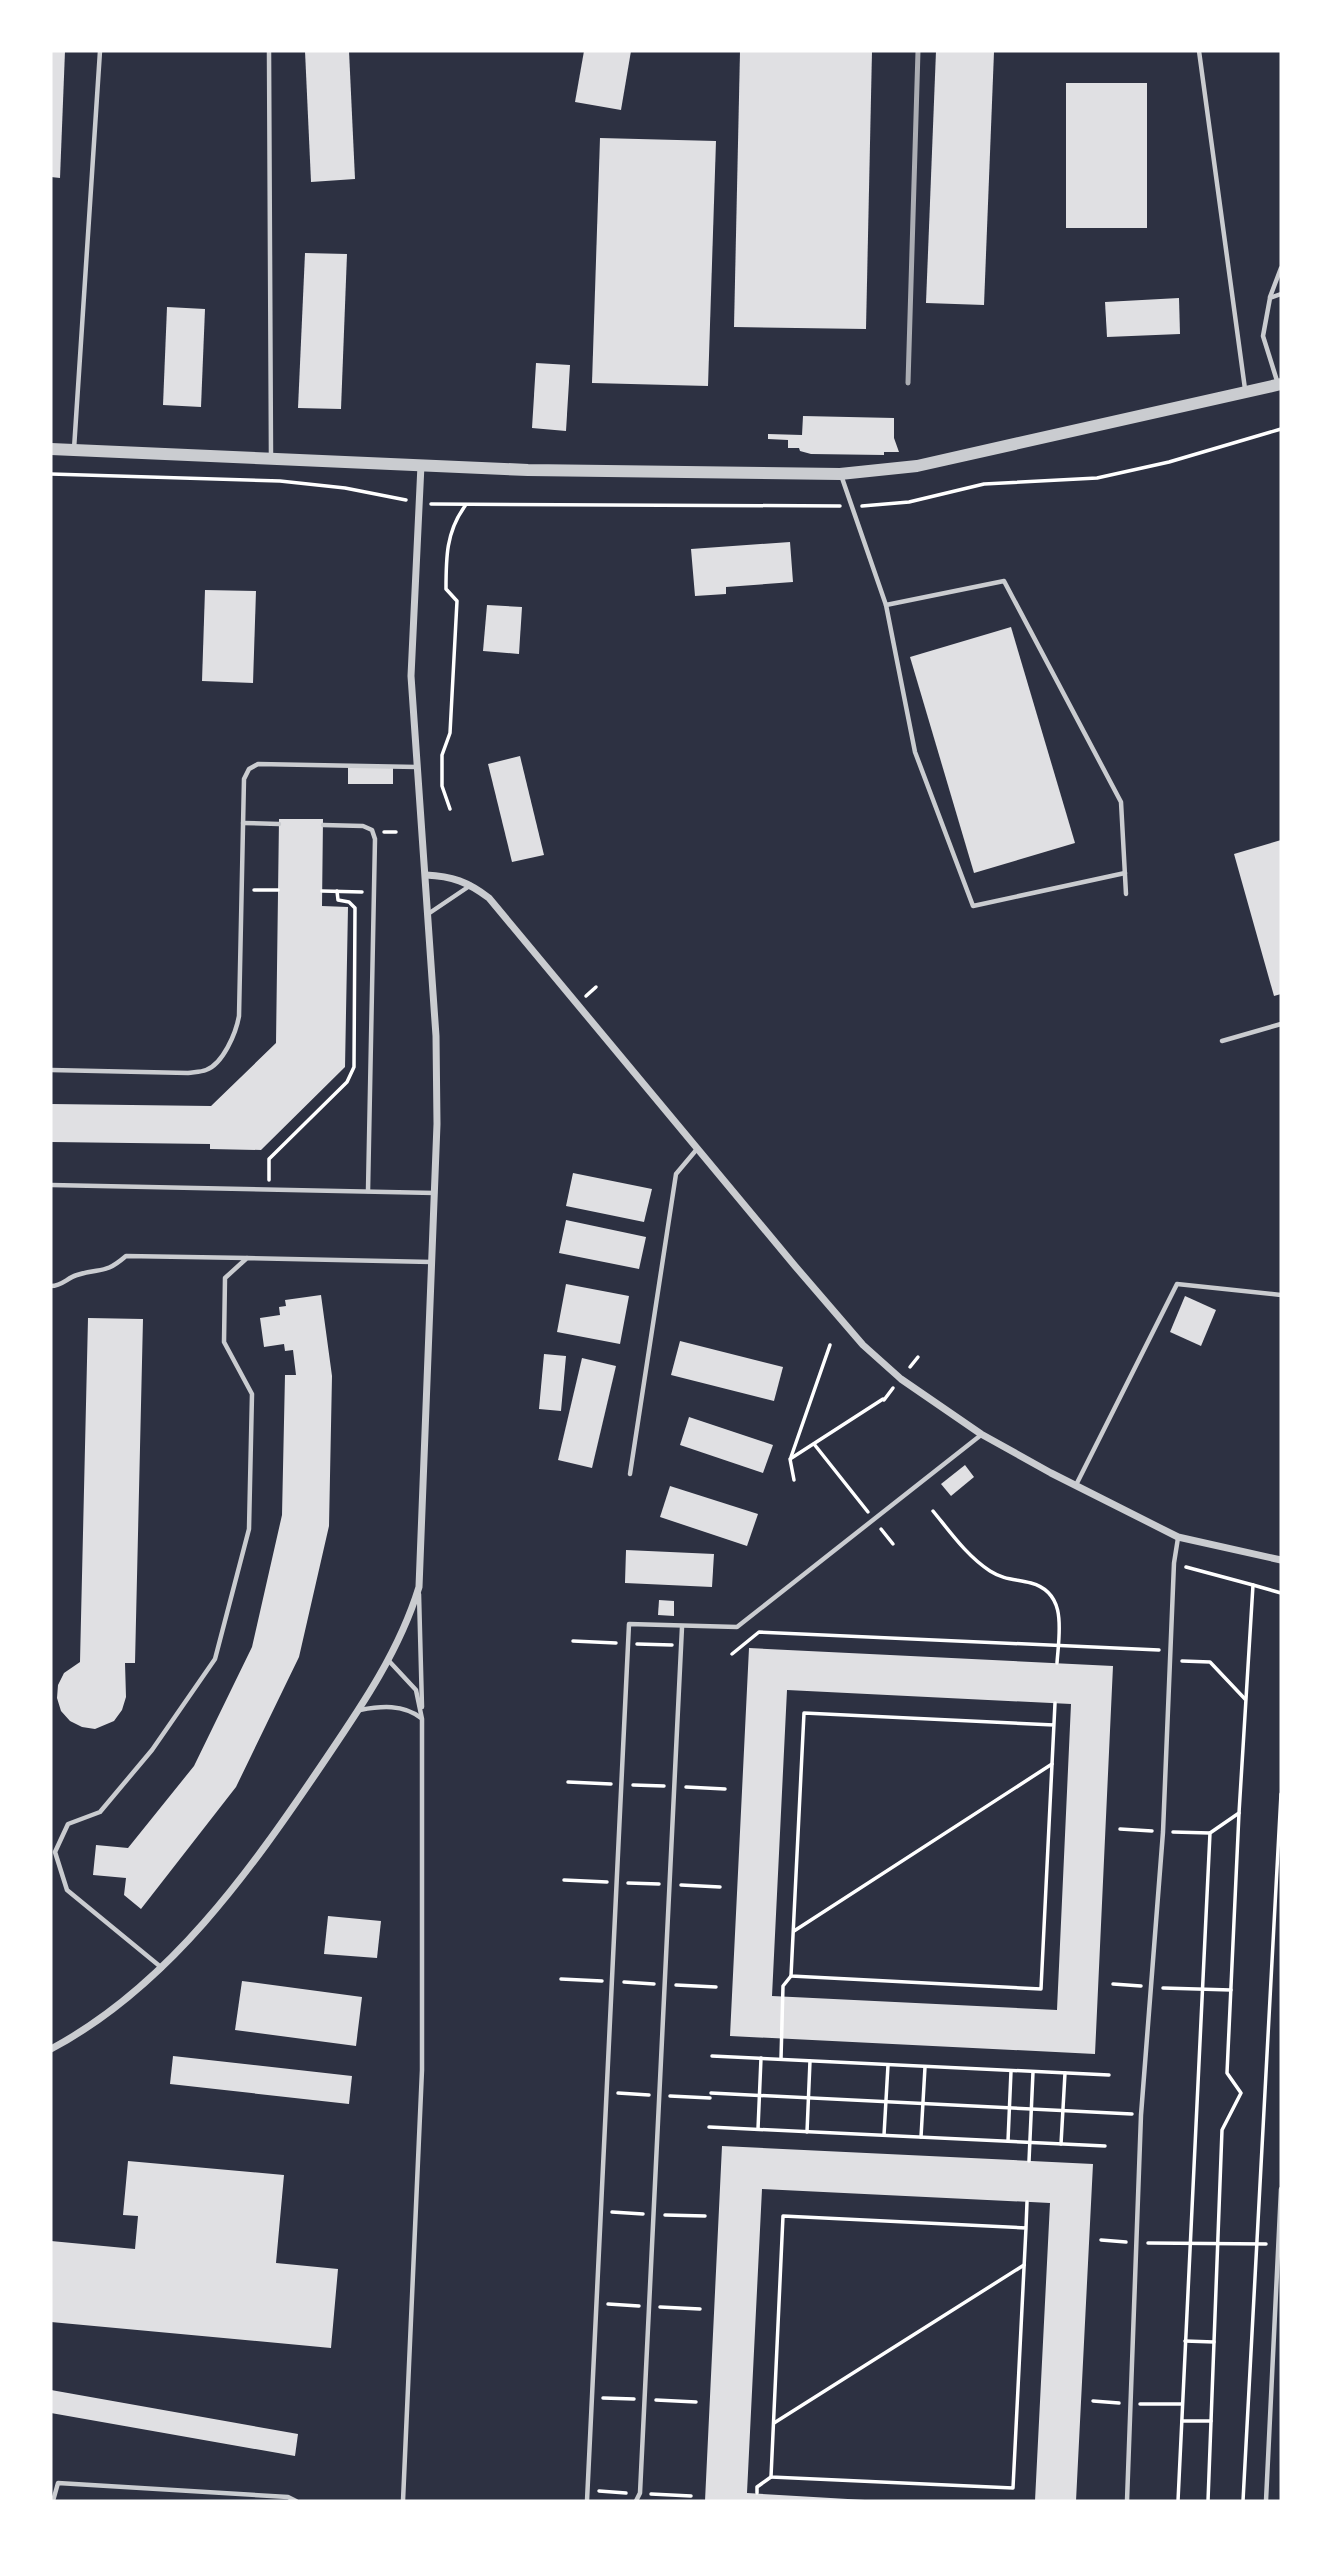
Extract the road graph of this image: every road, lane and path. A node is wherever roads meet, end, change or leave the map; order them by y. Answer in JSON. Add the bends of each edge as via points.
{"nodes":[{"id":1,"x":100,"y":51,"type":"edge"},
{"id":2,"x":270,"y":51,"type":"edge"},
{"id":3,"x":1199,"y":51,"type":"edge"},
{"id":4,"x":1281,"y":268,"type":"edge"},
{"id":5,"x":1281,"y":294,"type":"edge"},
{"id":6,"x":1270,"y":298,"type":"junction"},
{"id":7,"x":1280,"y":384,"type":"edge"},
{"id":8,"x":1245,"y":393,"type":"junction"},
{"id":9,"x":51,"y":449,"type":"edge"},
{"id":10,"x":74,"y":450,"type":"junction"},
{"id":11,"x":271,"y":459,"type":"junction"},
{"id":12,"x":421,"y":464,"type":"junction"},
{"id":13,"x":840,"y":474,"type":"junction"},
{"id":14,"x":465,"y":506,"type":"dead end"},
{"id":15,"x":886,"y":605,"type":"junction"},
{"id":16,"x":418,"y":767,"type":"junction"},
{"id":17,"x":450,"y":809,"type":"dead end"},
{"id":18,"x":243,"y":823,"type":"junction"},
{"id":19,"x":279,"y":824,"type":"dead end"},
{"id":20,"x":323,"y":825,"type":"dead end"},
{"id":21,"x":1125,"y":873,"type":"junction"},
{"id":22,"x":426,"y":874,"type":"junction"},
{"id":23,"x":472,"y":885,"type":"junction"},
{"id":24,"x":241,"y":890,"type":"junction"},
{"id":25,"x":278,"y":890,"type":"dead end"},
{"id":26,"x":322,"y":891,"type":"dead end"},
{"id":27,"x":337,"y":891,"type":"junction"},
{"id":28,"x":358,"y":892,"type":"dead end"},
{"id":29,"x":1126,"y":894,"type":"dead end"},
{"id":30,"x":428,"y":914,"type":"junction"},
{"id":31,"x":596,"y":987,"type":"dead end"},
{"id":32,"x":584,"y":997,"type":"dead end"},
{"id":33,"x":1281,"y":1024,"type":"edge"},
{"id":34,"x":1222,"y":1041,"type":"dead end"},
{"id":35,"x":51,"y":1070,"type":"edge"},
{"id":36,"x":697,"y":1149,"type":"junction"},
{"id":37,"x":51,"y":1185,"type":"edge"},
{"id":38,"x":269,"y":1189,"type":"junction"},
{"id":39,"x":368,"y":1191,"type":"junction"},
{"id":40,"x":436,"y":1193,"type":"junction"},
{"id":41,"x":247,"y":1258,"type":"junction"},
{"id":42,"x":433,"y":1262,"type":"junction"},
{"id":43,"x":51,"y":1286,"type":"edge"},
{"id":44,"x":1281,"y":1295,"type":"edge"},
{"id":45,"x":830,"y":1345,"type":"dead end"},
{"id":46,"x":918,"y":1357,"type":"dead end"},
{"id":47,"x":910,"y":1367,"type":"dead end"},
{"id":48,"x":893,"y":1388,"type":"dead end"},
{"id":49,"x":981,"y":1434,"type":"junction"},
{"id":50,"x":813,"y":1444,"type":"junction"},
{"id":51,"x":790,"y":1459,"type":"junction"},
{"id":52,"x":630,"y":1474,"type":"dead end"},
{"id":53,"x":794,"y":1480,"type":"dead end"},
{"id":54,"x":1076,"y":1485,"type":"junction"},
{"id":55,"x":933,"y":1511,"type":"dead end"},
{"id":56,"x":874,"y":1520,"type":"junction"},
{"id":57,"x":1178,"y":1537,"type":"junction"},
{"id":58,"x":893,"y":1544,"type":"dead end"},
{"id":59,"x":1281,"y":1560,"type":"edge"},
{"id":60,"x":1174,"y":1563,"type":"junction"},
{"id":61,"x":1253,"y":1585,"type":"junction"},
{"id":62,"x":419,"y":1587,"type":"junction"},
{"id":63,"x":1281,"y":1593,"type":"edge"},
{"id":64,"x":682,"y":1627,"type":"junction"},
{"id":65,"x":1058,"y":1646,"type":"junction"},
{"id":66,"x":1171,"y":1651,"type":"junction"},
{"id":67,"x":732,"y":1654,"type":"dead end"},
{"id":68,"x":1172,"y":1660,"type":"junction"},
{"id":69,"x":389,"y":1661,"type":"junction"},
{"id":70,"x":1057,"y":1663,"type":"dead end"},
{"id":71,"x":1245,"y":1699,"type":"junction"},
{"id":72,"x":1055,"y":1703,"type":"dead end"},
{"id":73,"x":358,"y":1710,"type":"junction"},
{"id":74,"x":422,"y":1719,"type":"junction"},
{"id":75,"x":1054,"y":1725,"type":"junction"},
{"id":76,"x":1052,"y":1764,"type":"junction"},
{"id":77,"x":568,"y":1782,"type":"dead end"},
{"id":78,"x":621,"y":1784,"type":"junction"},
{"id":79,"x":674,"y":1787,"type":"junction"},
{"id":80,"x":725,"y":1789,"type":"dead end"},
{"id":81,"x":1281,"y":1794,"type":"edge"},
{"id":82,"x":1239,"y":1813,"type":"junction"},
{"id":83,"x":564,"y":1880,"type":"dead end"},
{"id":84,"x":616,"y":1882,"type":"junction"},
{"id":85,"x":669,"y":1885,"type":"junction"},
{"id":86,"x":720,"y":1887,"type":"dead end"},
{"id":87,"x":794,"y":1931,"type":"junction"},
{"id":88,"x":162,"y":1968,"type":"junction"},
{"id":89,"x":791,"y":1976,"type":"junction"},
{"id":90,"x":561,"y":1979,"type":"dead end"},
{"id":91,"x":612,"y":1982,"type":"junction"},
{"id":92,"x":664,"y":1984,"type":"junction"},
{"id":93,"x":1113,"y":1984,"type":"dead end"},
{"id":94,"x":716,"y":1987,"type":"dead end"},
{"id":95,"x":1151,"y":1987,"type":"junction"},
{"id":96,"x":1201,"y":1989,"type":"junction"},
{"id":97,"x":1231,"y":1990,"type":"junction"},
{"id":98,"x":51,"y":2049,"type":"edge"},
{"id":99,"x":712,"y":2056,"type":"dead end"},
{"id":100,"x":761,"y":2058,"type":"junction"},
{"id":101,"x":781,"y":2059,"type":"junction"},
{"id":102,"x":810,"y":2061,"type":"junction"},
{"id":103,"x":888,"y":2064,"type":"junction"},
{"id":104,"x":925,"y":2067,"type":"junction"},
{"id":105,"x":1011,"y":2071,"type":"junction"},
{"id":106,"x":1033,"y":2072,"type":"junction"},
{"id":107,"x":1065,"y":2073,"type":"junction"},
{"id":108,"x":1109,"y":2075,"type":"dead end"},
{"id":109,"x":711,"y":2093,"type":"dead end"},
{"id":110,"x":760,"y":2095,"type":"junction"},
{"id":111,"x":809,"y":2098,"type":"junction"},
{"id":112,"x":886,"y":2101,"type":"junction"},
{"id":113,"x":923,"y":2103,"type":"junction"},
{"id":114,"x":1009,"y":2107,"type":"junction"},
{"id":115,"x":1032,"y":2108,"type":"junction"},
{"id":116,"x":1063,"y":2110,"type":"junction"},
{"id":117,"x":1141,"y":2115,"type":"junction"},
{"id":118,"x":709,"y":2127,"type":"dead end"},
{"id":119,"x":758,"y":2129,"type":"junction"},
{"id":120,"x":807,"y":2132,"type":"junction"},
{"id":121,"x":884,"y":2135,"type":"junction"},
{"id":122,"x":921,"y":2137,"type":"junction"},
{"id":123,"x":1008,"y":2141,"type":"junction"},
{"id":124,"x":1030,"y":2143,"type":"junction"},
{"id":125,"x":1061,"y":2144,"type":"junction"},
{"id":126,"x":1105,"y":2146,"type":"dead end"},
{"id":127,"x":1029,"y":2161,"type":"dead end"},
{"id":128,"x":1281,"y":2189,"type":"edge"},
{"id":129,"x":1027,"y":2202,"type":"dead end"},
{"id":130,"x":1026,"y":2228,"type":"junction"},
{"id":131,"x":1101,"y":2240,"type":"dead end"},
{"id":132,"x":1189,"y":2242,"type":"junction"},
{"id":133,"x":1136,"y":2243,"type":"junction"},
{"id":134,"x":1218,"y":2243,"type":"junction"},
{"id":135,"x":1256,"y":2244,"type":"junction"},
{"id":136,"x":1278,"y":2245,"type":"junction"},
{"id":137,"x":1024,"y":2265,"type":"junction"},
{"id":138,"x":1185,"y":2341,"type":"junction"},
{"id":139,"x":1214,"y":2342,"type":"junction"},
{"id":140,"x":1182,"y":2421,"type":"junction"},
{"id":141,"x":1211,"y":2421,"type":"junction"},
{"id":142,"x":773,"y":2424,"type":"junction"},
{"id":143,"x":771,"y":2477,"type":"junction"},
{"id":144,"x":757,"y":2493,"type":"dead end"},
{"id":145,"x":53,"y":2501,"type":"edge"},
{"id":146,"x":296,"y":2501,"type":"edge"},
{"id":147,"x":403,"y":2501,"type":"edge"},
{"id":148,"x":587,"y":2501,"type":"edge"},
{"id":149,"x":636,"y":2501,"type":"edge"},
{"id":150,"x":1127,"y":2501,"type":"edge"},
{"id":151,"x":1178,"y":2501,"type":"edge"},
{"id":152,"x":1208,"y":2501,"type":"edge"},
{"id":153,"x":1243,"y":2501,"type":"edge"},
{"id":154,"x":1266,"y":2501,"type":"edge"}],
"edges":[{"from":1,"to":10,"type":"lane"},
{"from":2,"to":11,"type":"lane"},
{"from":3,"to":8,"type":"lane"},
{"from":4,"to":6,"type":"lane"},
{"from":5,"to":6,"type":"lane"},
{"from":6,"to":7,"type":"lane","via":[[1263,336]]},
{"from":7,"to":8,"type":"street"},
{"from":8,"to":13,"type":"street","via":[[917,466]]},
{"from":9,"to":10,"type":"street"},
{"from":10,"to":11,"type":"street"},
{"from":11,"to":12,"type":"street"},
{"from":12,"to":13,"type":"street"},
{"from":12,"to":16,"type":"street","via":[[411,677]]},
{"from":13,"to":15,"type":"lane"},
{"from":14,"to":17,"type":"path","via":[[456,517],[446,550],[446,589],[457,601],[450,733],[442,755],[442,786]]},
{"from":15,"to":21,"type":"lane","via":[[1004,581],[1121,802]]},
{"from":15,"to":21,"type":"lane","via":[[915,752],[973,906]]},
{"from":16,"to":18,"type":"lane","via":[[258,764],[244,779]]},
{"from":16,"to":22,"type":"street"},
{"from":18,"to":19,"type":"lane"},
{"from":18,"to":24,"type":"lane"},
{"from":20,"to":39,"type":"lane","via":[[363,826],[372,830],[375,839]]},
{"from":21,"to":29,"type":"lane"},
{"from":22,"to":23,"type":"street","via":[[453,876]]},
{"from":22,"to":30,"type":"street"},
{"from":23,"to":30,"type":"lane"},
{"from":23,"to":36,"type":"street","via":[[489,898]]},
{"from":24,"to":25,"type":"path"},
{"from":24,"to":35,"type":"lane","via":[[239,1016],[218,1061],[207,1070],[188,1073]]},
{"from":26,"to":27,"type":"path"},
{"from":27,"to":28,"type":"path"},
{"from":27,"to":38,"type":"path","via":[[338,900],[355,908],[354,1068],[347,1082],[269,1159]]},
{"from":30,"to":40,"type":"street","via":[[436,1037]]},
{"from":31,"to":32,"type":"path"},
{"from":33,"to":34,"type":"lane"},
{"from":36,"to":49,"type":"street","via":[[863,1345],[901,1379]]},
{"from":36,"to":52,"type":"lane","via":[[676,1174]]},
{"from":37,"to":38,"type":"lane"},
{"from":38,"to":39,"type":"lane"},
{"from":39,"to":40,"type":"lane"},
{"from":40,"to":42,"type":"street"},
{"from":41,"to":42,"type":"lane"},
{"from":41,"to":43,"type":"lane","via":[[126,1256],[109,1270],[76,1275]]},
{"from":41,"to":88,"type":"lane","via":[[225,1278],[223,1342],[252,1394],[249,1529],[215,1659],[152,1750],[100,1812],[68,1824],[55,1852],[67,1891]]},
{"from":42,"to":62,"type":"street"},
{"from":44,"to":54,"type":"lane","via":[[1177,1284]]},
{"from":45,"to":51,"type":"path"},
{"from":46,"to":47,"type":"path"},
{"from":48,"to":50,"type":"path"},
{"from":49,"to":54,"type":"street"},
{"from":49,"to":56,"type":"lane"},
{"from":50,"to":51,"type":"path"},
{"from":50,"to":56,"type":"path"},
{"from":51,"to":53,"type":"path"},
{"from":54,"to":57,"type":"street"},
{"from":55,"to":65,"type":"path","via":[[990,1572],[1046,1589],[1059,1612]]},
{"from":56,"to":58,"type":"path"},
{"from":56,"to":64,"type":"lane","via":[[737,1627]]},
{"from":57,"to":59,"type":"street"},
{"from":57,"to":60,"type":"lane"},
{"from":60,"to":61,"type":"path"},
{"from":60,"to":66,"type":"lane"},
{"from":61,"to":63,"type":"path"},
{"from":61,"to":71,"type":"path"},
{"from":62,"to":69,"type":"street"},
{"from":62,"to":74,"type":"lane"},
{"from":64,"to":78,"type":"lane","via":[[629,1624]]},
{"from":64,"to":79,"type":"lane"},
{"from":65,"to":66,"type":"path"},
{"from":65,"to":67,"type":"path","via":[[759,1632]]},
{"from":65,"to":70,"type":"path"},
{"from":66,"to":68,"type":"lane"},
{"from":68,"to":71,"type":"path","via":[[1210,1662]]},
{"from":68,"to":95,"type":"lane"},
{"from":69,"to":73,"type":"street"},
{"from":69,"to":74,"type":"lane","via":[[416,1690]]},
{"from":71,"to":82,"type":"path"},
{"from":72,"to":75,"type":"path"},
{"from":73,"to":74,"type":"lane","via":[[383,1706],[411,1711]]},
{"from":73,"to":88,"type":"street","via":[[261,1854]]},
{"from":74,"to":147,"type":"lane","via":[[422,2070]]},
{"from":75,"to":76,"type":"path"},
{"from":75,"to":87,"type":"path","via":[[804,1713]]},
{"from":76,"to":87,"type":"path"},
{"from":76,"to":89,"type":"path","via":[[1041,1989]]},
{"from":77,"to":78,"type":"path"},
{"from":78,"to":79,"type":"path"},
{"from":78,"to":84,"type":"lane"},
{"from":79,"to":80,"type":"path"},
{"from":79,"to":85,"type":"lane"},
{"from":81,"to":135,"type":"path"},
{"from":82,"to":96,"type":"path","via":[[1210,1833]]},
{"from":82,"to":97,"type":"path"},
{"from":83,"to":84,"type":"path"},
{"from":84,"to":85,"type":"path"},
{"from":84,"to":91,"type":"lane"},
{"from":85,"to":86,"type":"path"},
{"from":85,"to":92,"type":"lane"},
{"from":87,"to":89,"type":"path"},
{"from":88,"to":98,"type":"street"},
{"from":89,"to":101,"type":"path","via":[[783,1986]]},
{"from":90,"to":91,"type":"path"},
{"from":91,"to":92,"type":"path"},
{"from":91,"to":148,"type":"lane"},
{"from":92,"to":94,"type":"path"},
{"from":92,"to":149,"type":"lane","via":[[640,2493]]},
{"from":93,"to":95,"type":"path"},
{"from":95,"to":96,"type":"path"},
{"from":95,"to":117,"type":"lane"},
{"from":96,"to":97,"type":"path"},
{"from":96,"to":132,"type":"path"},
{"from":97,"to":134,"type":"path","via":[[1227,2073],[1241,2093],[1222,2130]]},
{"from":99,"to":100,"type":"path"},
{"from":100,"to":101,"type":"path"},
{"from":100,"to":110,"type":"path"},
{"from":101,"to":102,"type":"path"},
{"from":102,"to":103,"type":"path"},
{"from":102,"to":111,"type":"path"},
{"from":103,"to":104,"type":"path"},
{"from":103,"to":112,"type":"path"},
{"from":104,"to":105,"type":"path"},
{"from":104,"to":113,"type":"path"},
{"from":105,"to":106,"type":"path"},
{"from":105,"to":114,"type":"path"},
{"from":106,"to":107,"type":"path"},
{"from":106,"to":115,"type":"path"},
{"from":107,"to":108,"type":"path"},
{"from":107,"to":116,"type":"path"},
{"from":109,"to":110,"type":"path"},
{"from":110,"to":111,"type":"path"},
{"from":110,"to":119,"type":"path"},
{"from":111,"to":112,"type":"path"},
{"from":111,"to":120,"type":"path"},
{"from":112,"to":113,"type":"path"},
{"from":112,"to":121,"type":"path"},
{"from":113,"to":114,"type":"path"},
{"from":113,"to":122,"type":"path"},
{"from":114,"to":115,"type":"path"},
{"from":114,"to":123,"type":"path"},
{"from":115,"to":116,"type":"path"},
{"from":115,"to":124,"type":"path"},
{"from":116,"to":117,"type":"path"},
{"from":116,"to":125,"type":"path"},
{"from":117,"to":133,"type":"lane"},
{"from":118,"to":119,"type":"path"},
{"from":119,"to":120,"type":"path"},
{"from":120,"to":121,"type":"path"},
{"from":121,"to":122,"type":"path"},
{"from":122,"to":123,"type":"path"},
{"from":123,"to":124,"type":"path"},
{"from":124,"to":125,"type":"path"},
{"from":124,"to":127,"type":"path"},
{"from":125,"to":126,"type":"path"},
{"from":128,"to":136,"type":"lane"},
{"from":129,"to":130,"type":"path"},
{"from":130,"to":137,"type":"path"},
{"from":130,"to":142,"type":"path","via":[[783,2216]]},
{"from":131,"to":133,"type":"path"},
{"from":132,"to":133,"type":"path"},
{"from":132,"to":134,"type":"path"},
{"from":132,"to":138,"type":"path"},
{"from":133,"to":150,"type":"lane"},
{"from":134,"to":135,"type":"path"},
{"from":134,"to":139,"type":"path"},
{"from":135,"to":136,"type":"path"},
{"from":135,"to":153,"type":"path"},
{"from":136,"to":154,"type":"lane"},
{"from":137,"to":142,"type":"path"},
{"from":137,"to":143,"type":"path","via":[[1013,2488]]},
{"from":138,"to":139,"type":"path"},
{"from":138,"to":140,"type":"path"},
{"from":139,"to":141,"type":"path"},
{"from":140,"to":141,"type":"path"},
{"from":140,"to":151,"type":"path"},
{"from":141,"to":152,"type":"path"},
{"from":142,"to":143,"type":"path"},
{"from":143,"to":144,"type":"path","via":[[757,2487]]},
{"from":145,"to":146,"type":"lane","via":[[58,2483]]}]}
